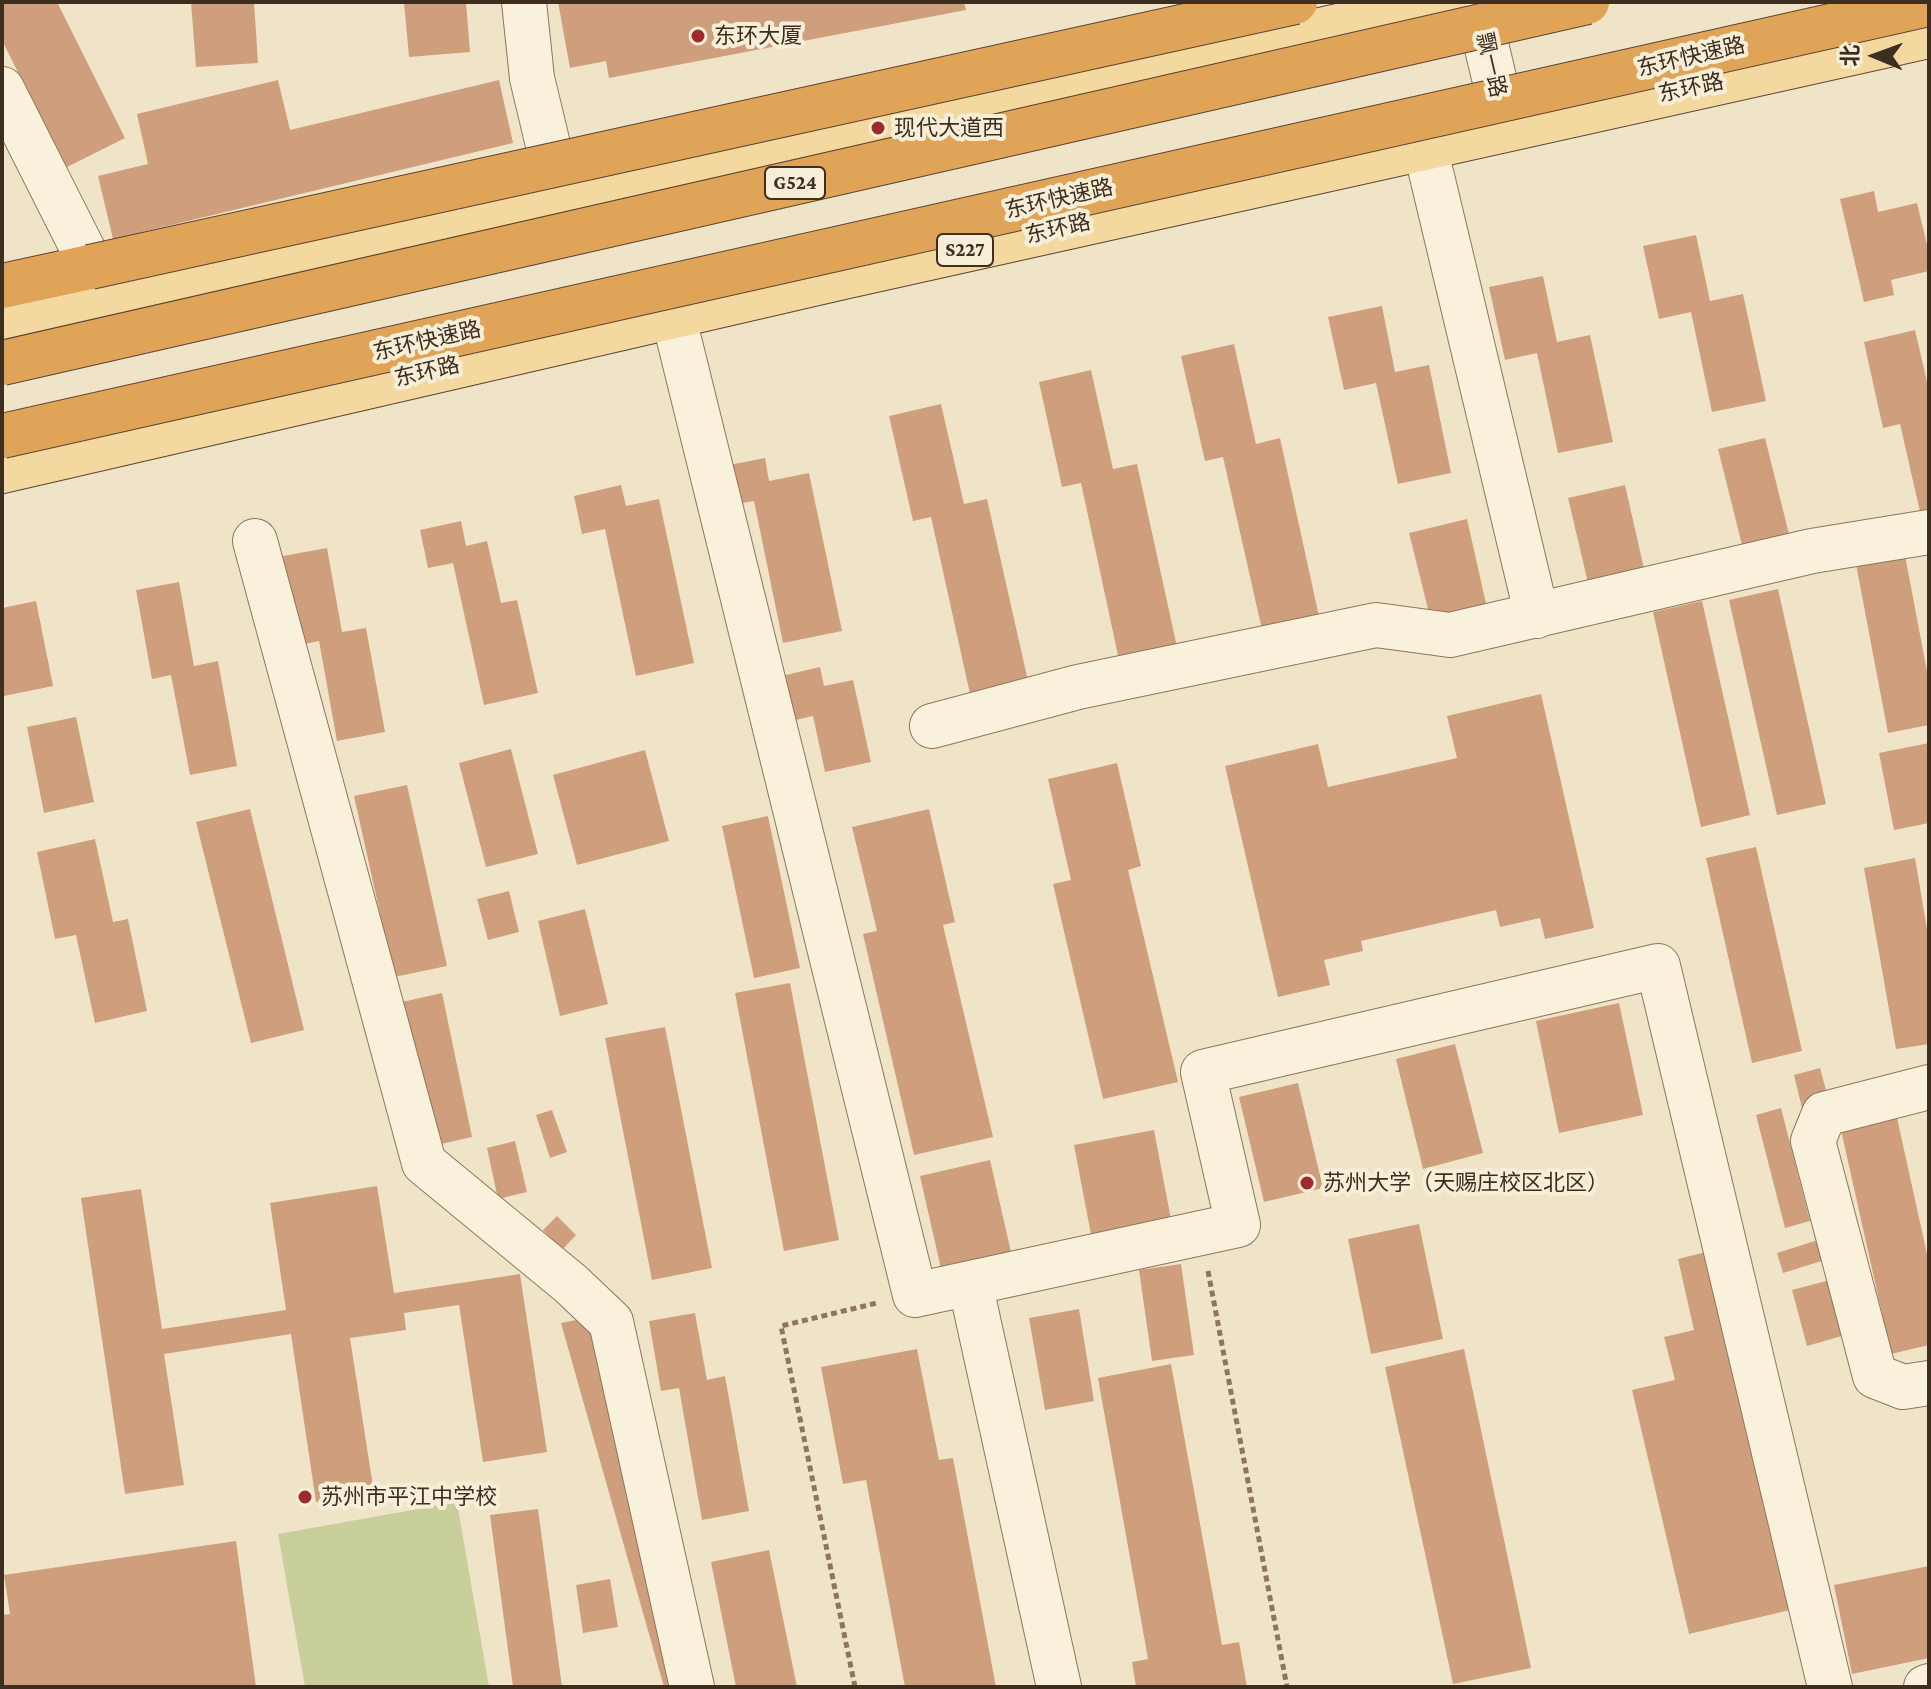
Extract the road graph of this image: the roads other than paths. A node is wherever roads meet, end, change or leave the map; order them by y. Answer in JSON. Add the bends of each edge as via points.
{"nodes":[{"id":1,"x":524,"y":2,"type":"edge"},
{"id":2,"x":1295,"y":2,"type":"edge"},
{"id":3,"x":1445,"y":2,"type":"edge"},
{"id":4,"x":1476,"y":2,"type":"edge"},
{"id":5,"x":1587,"y":2,"type":"edge"},
{"id":6,"x":1929,"y":4,"type":"edge"},
{"id":7,"x":1929,"y":36,"type":"edge"},
{"id":8,"x":2,"y":89,"type":"edge"},
{"id":9,"x":1506,"y":128,"type":"junction"},
{"id":10,"x":1425,"y":147,"type":"junction"},
{"id":11,"x":561,"y":199,"type":"junction"},
{"id":12,"x":100,"y":285,"type":"junction"},
{"id":13,"x":2,"y":286,"type":"edge"},
{"id":14,"x":673,"y":315,"type":"junction"},
{"id":15,"x":2,"y":326,"type":"edge"},
{"id":16,"x":2,"y":363,"type":"edge"},
{"id":17,"x":2,"y":436,"type":"edge"},
{"id":18,"x":2,"y":471,"type":"edge"},
{"id":19,"x":1929,"y":532,"type":"edge"},
{"id":20,"x":255,"y":541,"type":"dead end"},
{"id":21,"x":1537,"y":616,"type":"junction"},
{"id":22,"x":932,"y":726,"type":"dead end"},
{"id":23,"x":1929,"y":1087,"type":"edge"},
{"id":24,"x":970,"y":1283,"type":"junction"},
{"id":25,"x":1929,"y":1383,"type":"edge"},
{"id":26,"x":692,"y":1687,"type":"edge"},
{"id":27,"x":1059,"y":1687,"type":"edge"},
{"id":28,"x":1830,"y":1687,"type":"edge"}],
"edges":[{"from":1,"to":11,"type":"street","via":[[532,78]]},
{"from":2,"to":12,"type":"highway","bridge":true},
{"from":3,"to":11,"type":"main road"},
{"from":4,"to":9,"type":"street","name":"飘一路"},
{"from":5,"to":16,"type":"highway","number":"G524","bridge":true},
{"from":6,"to":17,"type":"highway","name":"东环快速路","bridge":true},
{"from":7,"to":9,"type":"main road","name":"东环路","number":"S227"},
{"from":8,"to":12,"type":"street"},
{"from":9,"to":10,"type":"main road","name":"东环路","number":"S227"},
{"from":10,"to":14,"type":"main road","name":"东环路","number":"S227"},
{"from":10,"to":21,"type":"street"},
{"from":11,"to":12,"type":"main road"},
{"from":12,"to":13,"type":"highway"},
{"from":12,"to":15,"type":"main road"},
{"from":14,"to":18,"type":"main road","name":"东环路","number":"S227"},
{"from":14,"to":24,"type":"street","via":[[915,1295]]},
{"from":19,"to":21,"type":"street","via":[[1812,551]]},
{"from":20,"to":26,"type":"street","via":[[424,1163],[611,1322]]},
{"from":21,"to":22,"type":"street","via":[[1450,635],[1376,625],[1078,687]]},
{"from":23,"to":25,"type":"street","via":[[1824,1114],[1813,1141],[1875,1376],[1903,1387]]},
{"from":24,"to":27,"type":"street"},
{"from":24,"to":28,"type":"street","via":[[1238,1225],[1203,1072],[1658,966]]}]}
